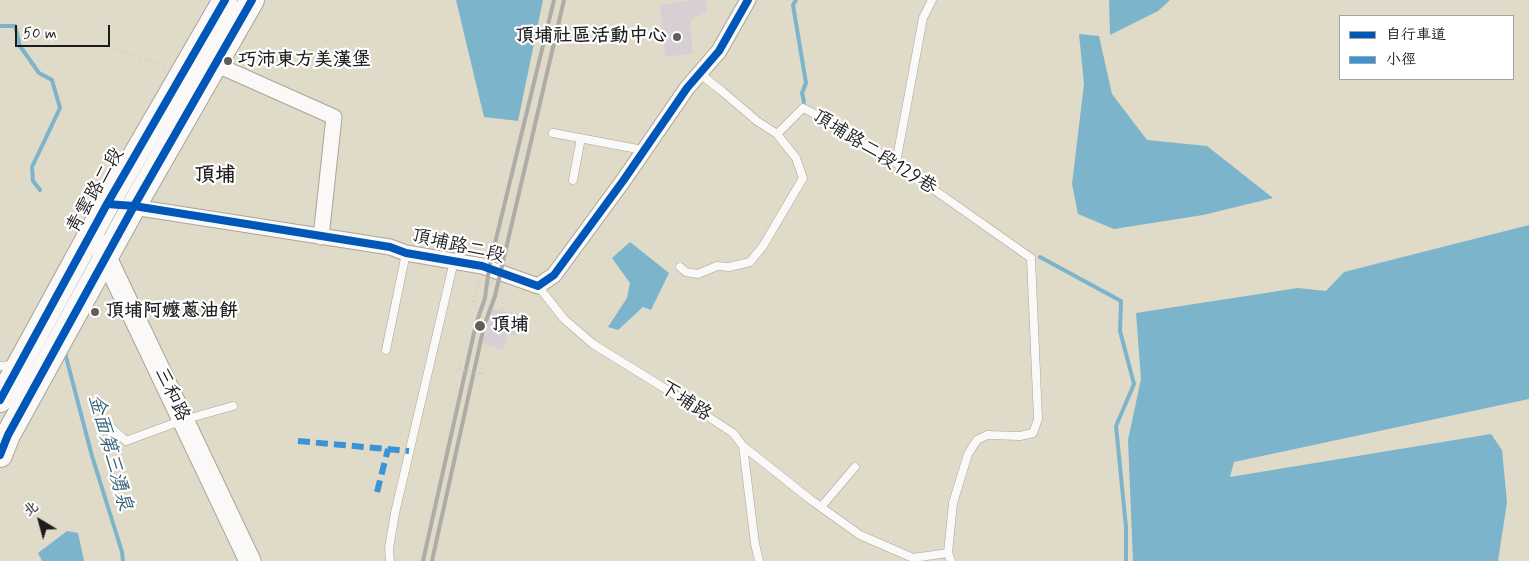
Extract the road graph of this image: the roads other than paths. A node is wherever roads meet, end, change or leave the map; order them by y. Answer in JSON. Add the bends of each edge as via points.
{"nodes":[{"id":1,"x":225,"y":0,"type":"edge"},
{"id":2,"x":252,"y":0,"type":"edge"},
{"id":3,"x":748,"y":0,"type":"edge"},
{"id":4,"x":932,"y":0,"type":"edge"},
{"id":5,"x":215,"y":64,"type":"junction"},
{"id":6,"x":699,"y":73,"type":"junction"},
{"id":7,"x":554,"y":133,"type":"dead end"},
{"id":8,"x":777,"y":134,"type":"junction"},
{"id":9,"x":581,"y":138,"type":"junction"},
{"id":10,"x":643,"y":150,"type":"junction"},
{"id":11,"x":896,"y":163,"type":"junction"},
{"id":12,"x":573,"y":180,"type":"dead end"},
{"id":13,"x":107,"y":204,"type":"junction"},
{"id":14,"x":134,"y":206,"type":"junction"},
{"id":15,"x":92,"y":229,"type":"junction"},
{"id":16,"x":321,"y":237,"type":"junction"},
{"id":17,"x":406,"y":253,"type":"junction"},
{"id":18,"x":106,"y":259,"type":"junction"},
{"id":19,"x":454,"y":261,"type":"junction"},
{"id":20,"x":680,"y":267,"type":"dead end"},
{"id":21,"x":538,"y":286,"type":"junction"},
{"id":22,"x":386,"y":350,"type":"dead end"},
{"id":23,"x":9,"y":365,"type":"edge"},
{"id":24,"x":0,"y":400,"type":"edge"},
{"id":25,"x":233,"y":406,"type":"dead end"},
{"id":26,"x":102,"y":420,"type":"dead end"},
{"id":27,"x":183,"y":420,"type":"junction"},
{"id":28,"x":743,"y":446,"type":"junction"},
{"id":29,"x":0,"y":455,"type":"edge"},
{"id":30,"x":855,"y":467,"type":"dead end"},
{"id":31,"x":821,"y":507,"type":"junction"},
{"id":32,"x":949,"y":557,"type":"edge"},
{"id":33,"x":250,"y":561,"type":"edge"},
{"id":34,"x":390,"y":561,"type":"edge"},
{"id":35,"x":759,"y":561,"type":"edge"}],
"edges":[{"from":1,"to":13,"type":"main road","name":"青雲路二段"},
{"from":2,"to":5,"type":"main road"},
{"from":3,"to":6,"type":"street","via":[[719,50]]},
{"from":4,"to":11,"type":"lane","via":[[923,18]]},
{"from":5,"to":14,"type":"main road"},
{"from":5,"to":16,"type":"street","via":[[334,117]]},
{"from":6,"to":8,"type":"lane"},
{"from":6,"to":10,"type":"street"},
{"from":7,"to":9,"type":"lane"},
{"from":8,"to":11,"type":"lane","name":"頂埔路二段129巷","via":[[803,108]]},
{"from":8,"to":20,"type":"lane","via":[[796,158],[803,178],[763,246],[750,262],[717,266],[698,274]]},
{"from":9,"to":10,"type":"lane"},
{"from":9,"to":12,"type":"lane"},
{"from":10,"to":21,"type":"street","via":[[554,275]]},
{"from":11,"to":32,"type":"lane","name":"頂埔路二段129巷","via":[[1031,258],[1038,419],[1033,432],[1020,436],[987,435],[977,440],[968,454],[954,503]]},
{"from":13,"to":14,"type":"street","name":"頂埔路二段"},
{"from":13,"to":15,"type":"main road","name":"青雲路二段"},
{"from":14,"to":16,"type":"street","name":"頂埔路二段"},
{"from":14,"to":18,"type":"main road"},
{"from":15,"to":18,"type":"main road","name":"三和路"},
{"from":15,"to":23,"type":"main road","name":"青雲路二段"},
{"from":16,"to":17,"type":"street","name":"頂埔路二段","via":[[390,247]]},
{"from":17,"to":19,"type":"street","name":"頂埔路二段"},
{"from":17,"to":22,"type":"lane"},
{"from":18,"to":27,"type":"main road","name":"三和路"},
{"from":18,"to":29,"type":"main road","via":[[8,434]]},
{"from":19,"to":21,"type":"street","name":"頂埔路二段","via":[[482,266]]},
{"from":19,"to":34,"type":"lane","via":[[395,514]]},
{"from":21,"to":28,"type":"lane","name":"下埔路","via":[[564,319],[593,344],[733,433]]},
{"from":23,"to":24,"type":"main road","name":"青雲路二段"},
{"from":25,"to":27,"type":"lane"},
{"from":26,"to":27,"type":"lane","via":[[126,441]]},
{"from":27,"to":33,"type":"main road","name":"三和路"},
{"from":28,"to":31,"type":"lane","name":"下埔路"},
{"from":28,"to":35,"type":"lane"},
{"from":30,"to":31,"type":"lane"},
{"from":31,"to":32,"type":"lane","name":"下埔路","via":[[860,535],[913,558]]}]}
